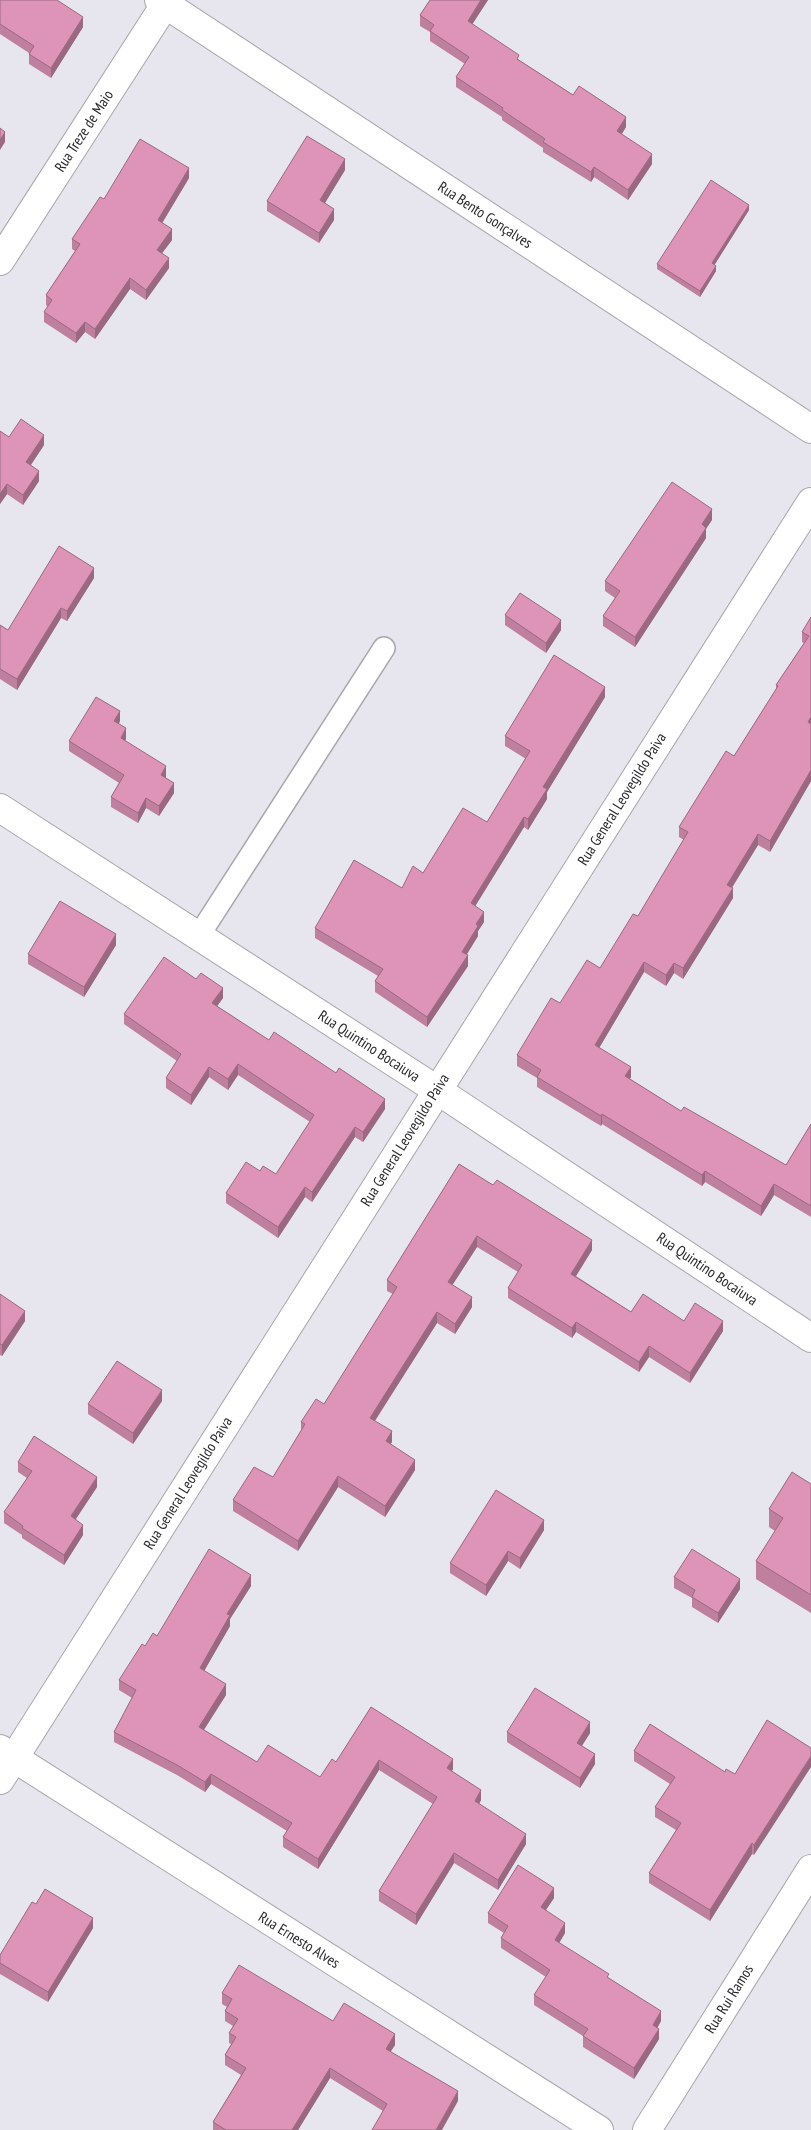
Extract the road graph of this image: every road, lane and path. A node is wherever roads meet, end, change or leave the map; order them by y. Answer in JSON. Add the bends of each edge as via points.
{"nodes":[{"id":1,"x":164,"y":1,"type":"edge"},
{"id":2,"x":0,"y":261,"type":"edge"},
{"id":3,"x":811,"y":429,"type":"edge"},
{"id":4,"x":811,"y":502,"type":"edge"},
{"id":5,"x":384,"y":648,"type":"dead end"},
{"id":6,"x":0,"y":808,"type":"edge"},
{"id":7,"x":198,"y":937,"type":"junction"},
{"id":8,"x":437,"y":1090,"type":"junction"},
{"id":9,"x":811,"y":1338,"type":"edge"},
{"id":10,"x":5,"y":1763,"type":"edge"},
{"id":11,"x":811,"y":1869,"type":"edge"},
{"id":12,"x":599,"y":2130,"type":"edge"},
{"id":13,"x":647,"y":2130,"type":"edge"}],
"edges":[{"from":1,"to":2,"type":"street","name":"Rua Treze de Maio"},
{"from":1,"to":3,"type":"street","name":"Rua Bento Gonçalves"},
{"from":4,"to":8,"type":"street","name":"Rua General Leovegildo Paiva"},
{"from":5,"to":7,"type":"lane"},
{"from":6,"to":7,"type":"street","name":"Rua Quintino Bocaiuva"},
{"from":7,"to":8,"type":"street","name":"Rua Quintino Bocaiuva"},
{"from":8,"to":9,"type":"street","name":"Rua Quintino Bocaiuva"},
{"from":8,"to":10,"type":"street","name":"Rua General Leovegildo Paiva"},
{"from":10,"to":12,"type":"street","name":"Rua Ernesto Alves"},
{"from":11,"to":13,"type":"street","name":"Rua Rui Ramos"}]}
